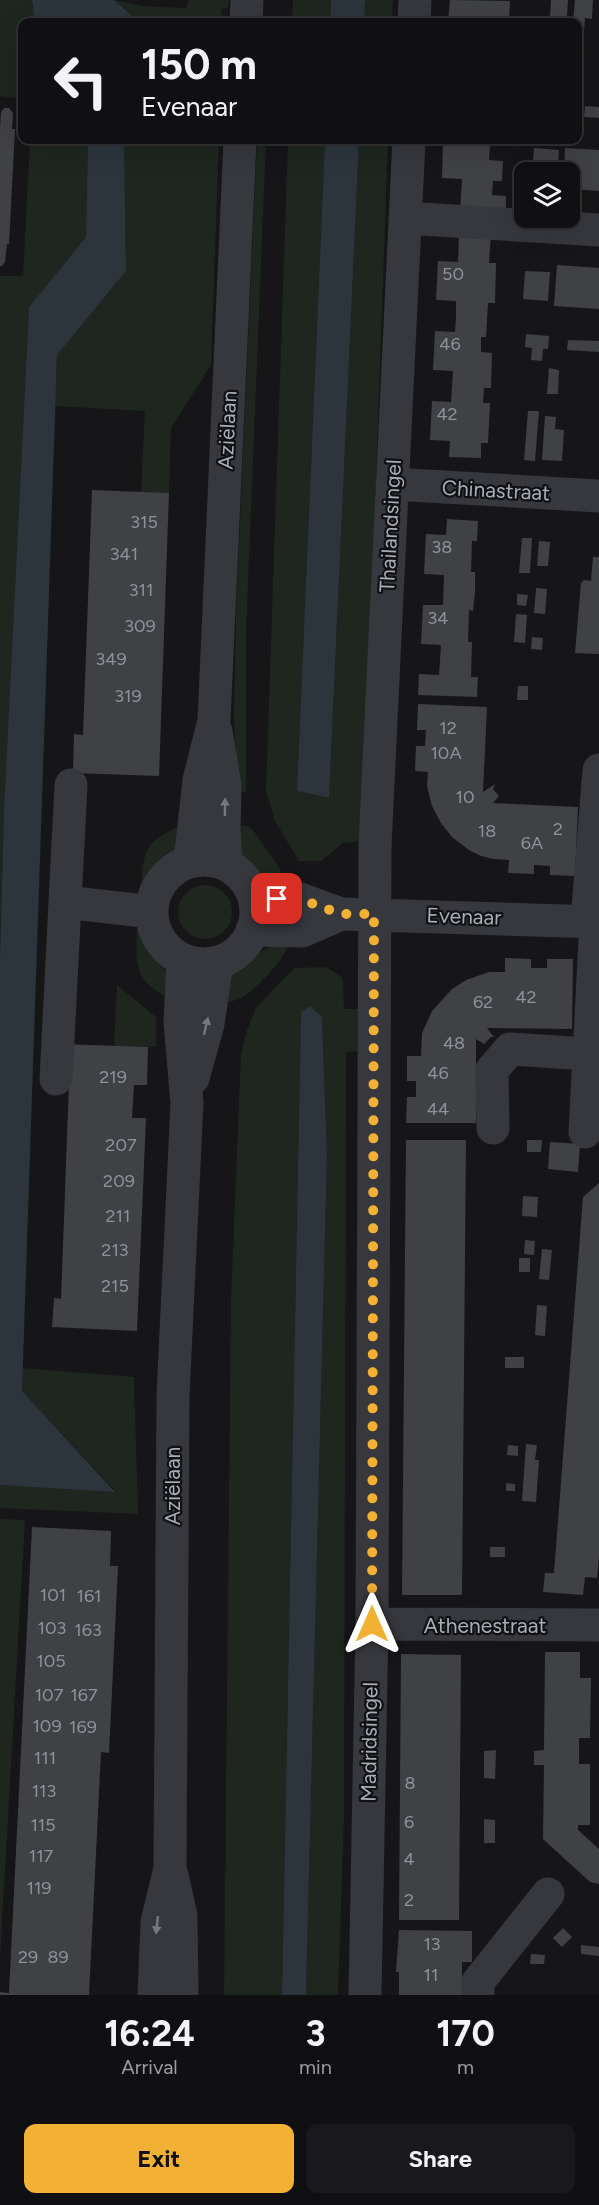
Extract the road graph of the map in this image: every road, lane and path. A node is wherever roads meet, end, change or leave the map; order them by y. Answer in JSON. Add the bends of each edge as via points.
{"nodes":[{"id":1,"x":247,"y":0,"type":"edge"},
{"id":2,"x":415,"y":0,"type":"edge"},
{"id":3,"x":246,"y":18,"type":"edge"},
{"id":4,"x":414,"y":18,"type":"edge"},
{"id":5,"x":240,"y":144,"type":"edge"},
{"id":6,"x":409,"y":144,"type":"edge"},
{"id":7,"x":405,"y":218,"type":"junction"},
{"id":8,"x":599,"y":230,"type":"edge"},
{"id":9,"x":392,"y":484,"type":"junction"},
{"id":10,"x":599,"y":496,"type":"edge"},
{"id":11,"x":214,"y":721,"type":"junction"},
{"id":12,"x":599,"y":770,"type":"edge"},
{"id":13,"x":71,"y":785,"type":"dead end"},
{"id":14,"x":190,"y":862,"type":"junction"},
{"id":15,"x":226,"y":865,"type":"junction"},
{"id":16,"x":254,"y":898,"type":"junction"},
{"id":17,"x":65,"y":902,"type":"junction"},
{"id":18,"x":152,"y":912,"type":"junction"},
{"id":19,"x":341,"y":914,"type":"junction"},
{"id":20,"x":374,"y":914,"type":"junction"},
{"id":21,"x":594,"y":921,"type":"edge"},
{"id":22,"x":252,"y":930,"type":"junction"},
{"id":23,"x":183,"y":960,"type":"junction"},
{"id":24,"x":217,"y":962,"type":"junction"},
{"id":25,"x":588,"y":1054,"type":"junction"},
{"id":26,"x":56,"y":1079,"type":"dead end"},
{"id":27,"x":187,"y":1103,"type":"junction"},
{"id":28,"x":493,"y":1128,"type":"dead end"},
{"id":29,"x":585,"y":1132,"type":"dead end"},
{"id":30,"x":372,"y":1624,"type":"junction"},
{"id":31,"x":599,"y":1625,"type":"edge"},
{"id":32,"x":170,"y":1868,"type":"junction"},
{"id":33,"x":548,"y":1894,"type":"dead end"},
{"id":34,"x":154,"y":1995,"type":"edge"},
{"id":35,"x":182,"y":1995,"type":"edge"},
{"id":36,"x":365,"y":1995,"type":"edge"},
{"id":37,"x":478,"y":1995,"type":"edge"}],
"edges":[{"from":1,"to":3,"type":"street"},
{"from":2,"to":4,"type":"street"},
{"from":5,"to":11,"type":"street","name":"Aziëlaan"},
{"from":6,"to":7,"type":"street","name":"Thailandsingel"},
{"from":7,"to":8,"type":"street"},
{"from":7,"to":9,"type":"street","name":"Thailandsingel"},
{"from":9,"to":10,"type":"street","name":"Chinastraat"},
{"from":9,"to":20,"type":"street","name":"Thailandsingel"},
{"from":11,"to":14,"type":"street","name":"Aziëlaan","via":[[199,780]]},
{"from":15,"to":11,"type":"street","name":"Aziëlaan","one_way":true,"via":[[225,785]]},
{"from":12,"to":21,"type":"street"},
{"from":13,"to":17,"type":"street"},
{"from":14,"to":15,"type":"street","via":[[208,860]]},
{"from":14,"to":18,"type":"street","via":[[166,876],[155,893]]},
{"from":15,"to":16,"type":"street","via":[[241,875]]},
{"from":16,"to":19,"type":"street","name":"Evenaar","via":[[300,899]]},
{"from":16,"to":22,"type":"street"},
{"from":17,"to":18,"type":"street"},
{"from":17,"to":26,"type":"street"},
{"from":18,"to":23,"type":"street","via":[[160,940]]},
{"from":19,"to":20,"type":"street","name":"Evenaar"},
{"from":19,"to":22,"type":"street","name":"Evenaar","via":[[302,931]]},
{"from":20,"to":21,"type":"street","name":"Evenaar"},
{"from":20,"to":30,"type":"street","name":"Madridsingel"},
{"from":21,"to":25,"type":"street"},
{"from":22,"to":24,"type":"street","via":[[239,950]]},
{"from":23,"to":24,"type":"street"},
{"from":23,"to":27,"type":"street","name":"Aziëlaan","via":[[180,1022]]},
{"from":27,"to":24,"type":"street","name":"Aziëlaan","one_way":true,"via":[[208,1024]]},
{"from":25,"to":28,"type":"street","via":[[510,1048],[492,1070]]},
{"from":25,"to":29,"type":"street"},
{"from":27,"to":32,"type":"street","name":"Aziëlaan","via":[[173,1395]]},
{"from":30,"to":31,"type":"street","name":"Athenestraat"},
{"from":30,"to":36,"type":"street","name":"Madridsingel"},
{"from":32,"to":34,"type":"street","name":"Aziëlaan","one_way":true,"via":[[157,1922]]},
{"from":32,"to":35,"type":"street","name":"Aziëlaan","via":[[182,1916]]},
{"from":33,"to":37,"type":"street","via":[[478,1982]]}]}
